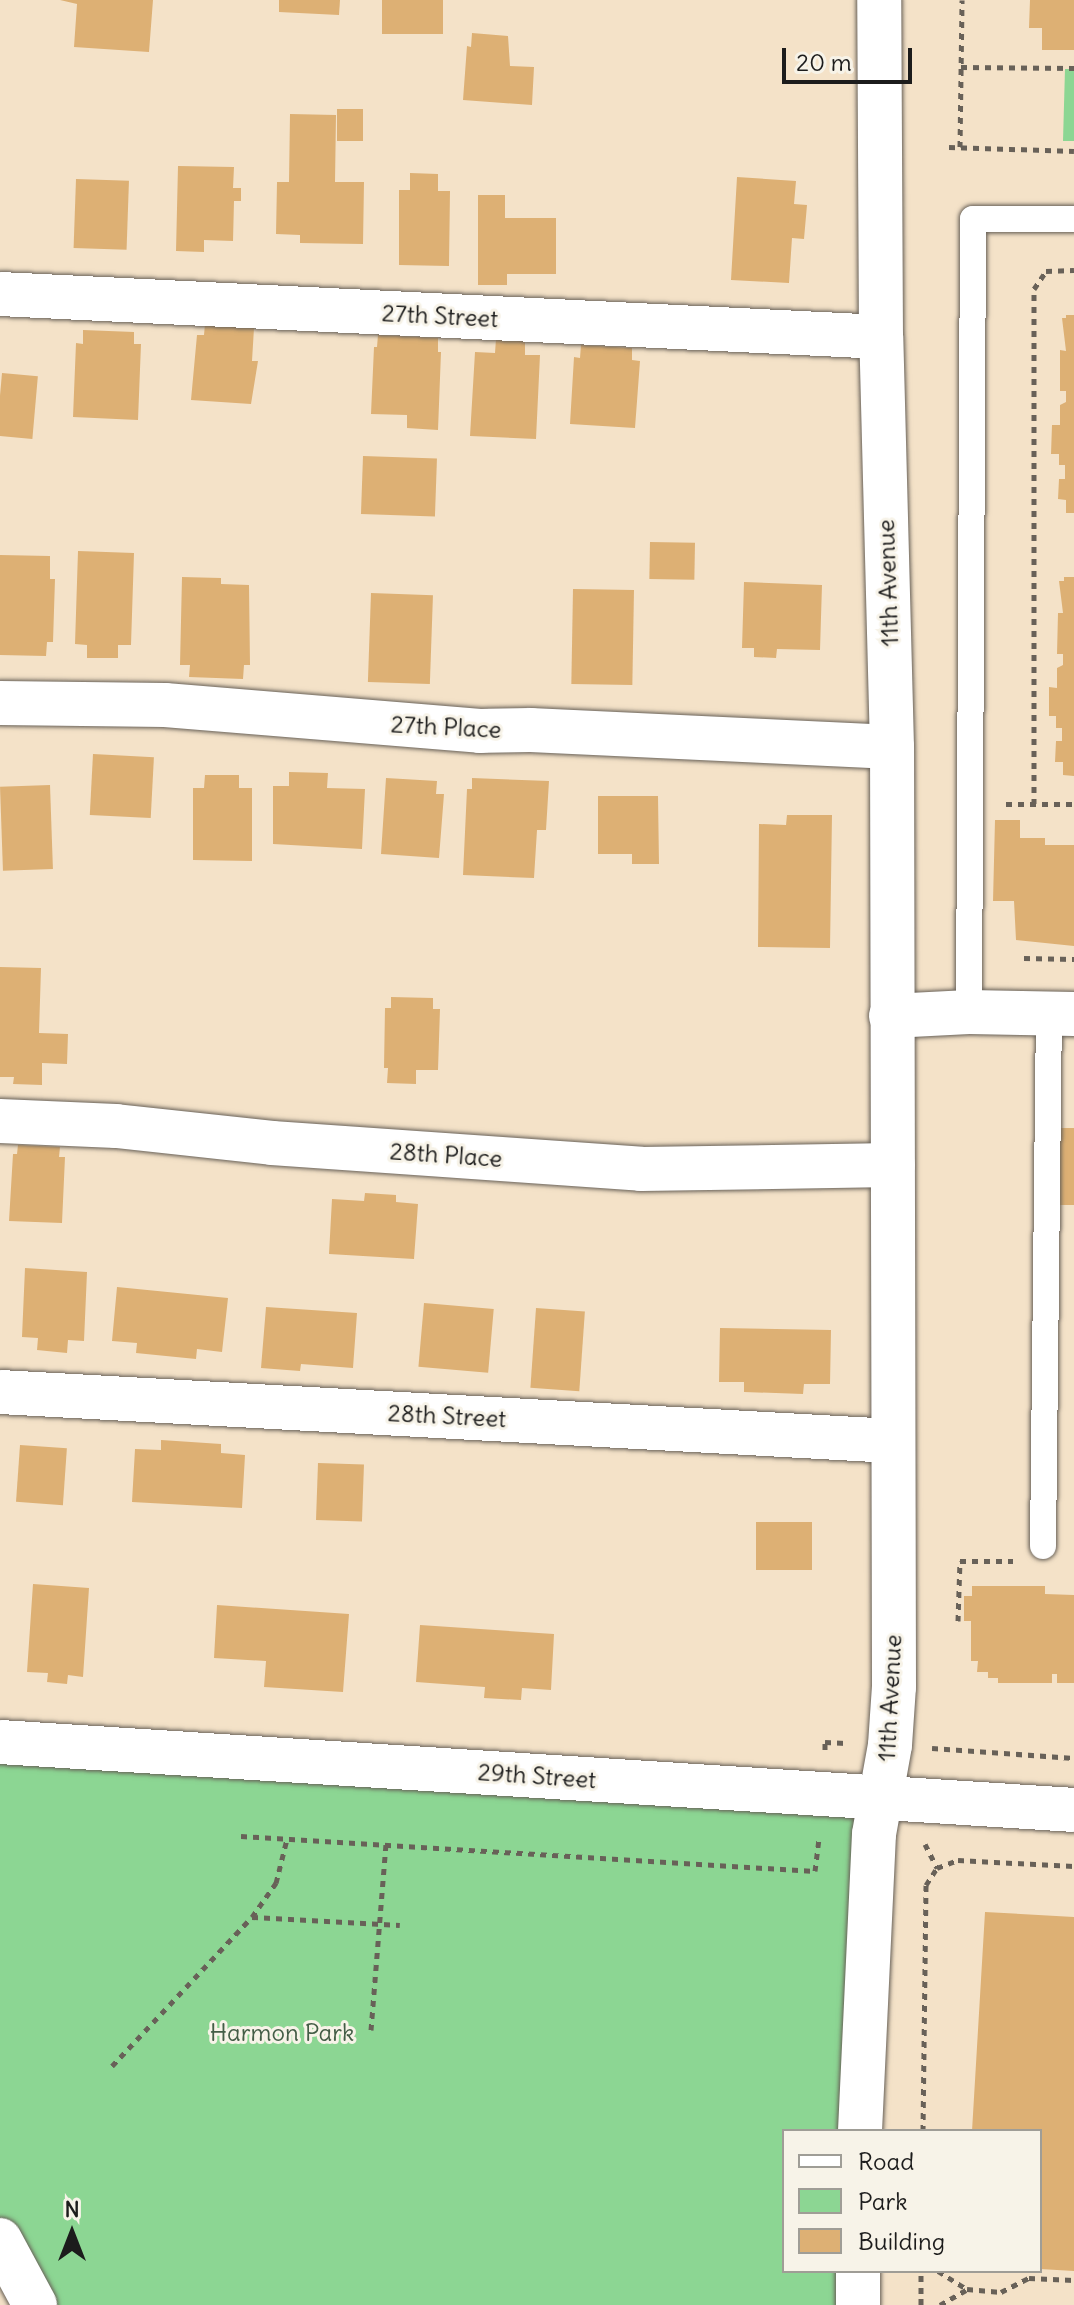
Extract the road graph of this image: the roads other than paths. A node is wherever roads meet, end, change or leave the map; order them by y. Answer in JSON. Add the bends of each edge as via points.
{"nodes":[{"id":1,"x":879,"y":0,"type":"edge"},
{"id":2,"x":1074,"y":219,"type":"edge"},
{"id":3,"x":0,"y":294,"type":"edge"},
{"id":4,"x":881,"y":337,"type":"junction"},
{"id":5,"x":0,"y":703,"type":"edge"},
{"id":6,"x":892,"y":747,"type":"junction"},
{"id":7,"x":969,"y":1012,"type":"junction"},
{"id":8,"x":1062,"y":1014,"type":"edge"},
{"id":9,"x":891,"y":1016,"type":"junction"},
{"id":10,"x":0,"y":1121,"type":"edge"},
{"id":11,"x":893,"y":1165,"type":"junction"},
{"id":12,"x":0,"y":1392,"type":"edge"},
{"id":13,"x":893,"y":1441,"type":"junction"},
{"id":14,"x":1043,"y":1546,"type":"dead end"},
{"id":15,"x":0,"y":1742,"type":"edge"},
{"id":16,"x":882,"y":1798,"type":"junction"},
{"id":17,"x":1074,"y":1810,"type":"edge"},
{"id":18,"x":860,"y":2129,"type":"edge"},
{"id":19,"x":0,"y":2240,"type":"edge"},
{"id":20,"x":858,"y":2273,"type":"edge"},
{"id":21,"x":35,"y":2305,"type":"edge"},
{"id":22,"x":858,"y":2305,"type":"edge"}],
"edges":[{"from":1,"to":4,"type":"street","name":"11th Avenue"},
{"from":2,"to":7,"type":"lane","via":[[973,219]]},
{"from":3,"to":4,"type":"street","name":"27th Street"},
{"from":4,"to":6,"type":"street","name":"11th Avenue"},
{"from":5,"to":6,"type":"street","name":"27th Place","via":[[165,705],[480,731]]},
{"from":6,"to":9,"type":"street","name":"11th Avenue"},
{"from":7,"to":8,"type":"street"},
{"from":7,"to":9,"type":"street"},
{"from":8,"to":14,"type":"lane"},
{"from":9,"to":11,"type":"street","name":"11th Avenue"},
{"from":10,"to":11,"type":"street","name":"28th Place","via":[[641,1169]]},
{"from":11,"to":13,"type":"street","name":"11th Avenue"},
{"from":12,"to":13,"type":"street","name":"28th Street"},
{"from":13,"to":16,"type":"street","name":"11th Avenue","via":[[894,1687]]},
{"from":15,"to":16,"type":"street","name":"29th Street"},
{"from":16,"to":17,"type":"street","name":"29th Street"},
{"from":16,"to":18,"type":"street","name":"11th Avenue","via":[[874,1834]]},
{"from":19,"to":21,"type":"street"},
{"from":20,"to":22,"type":"street"}]}
